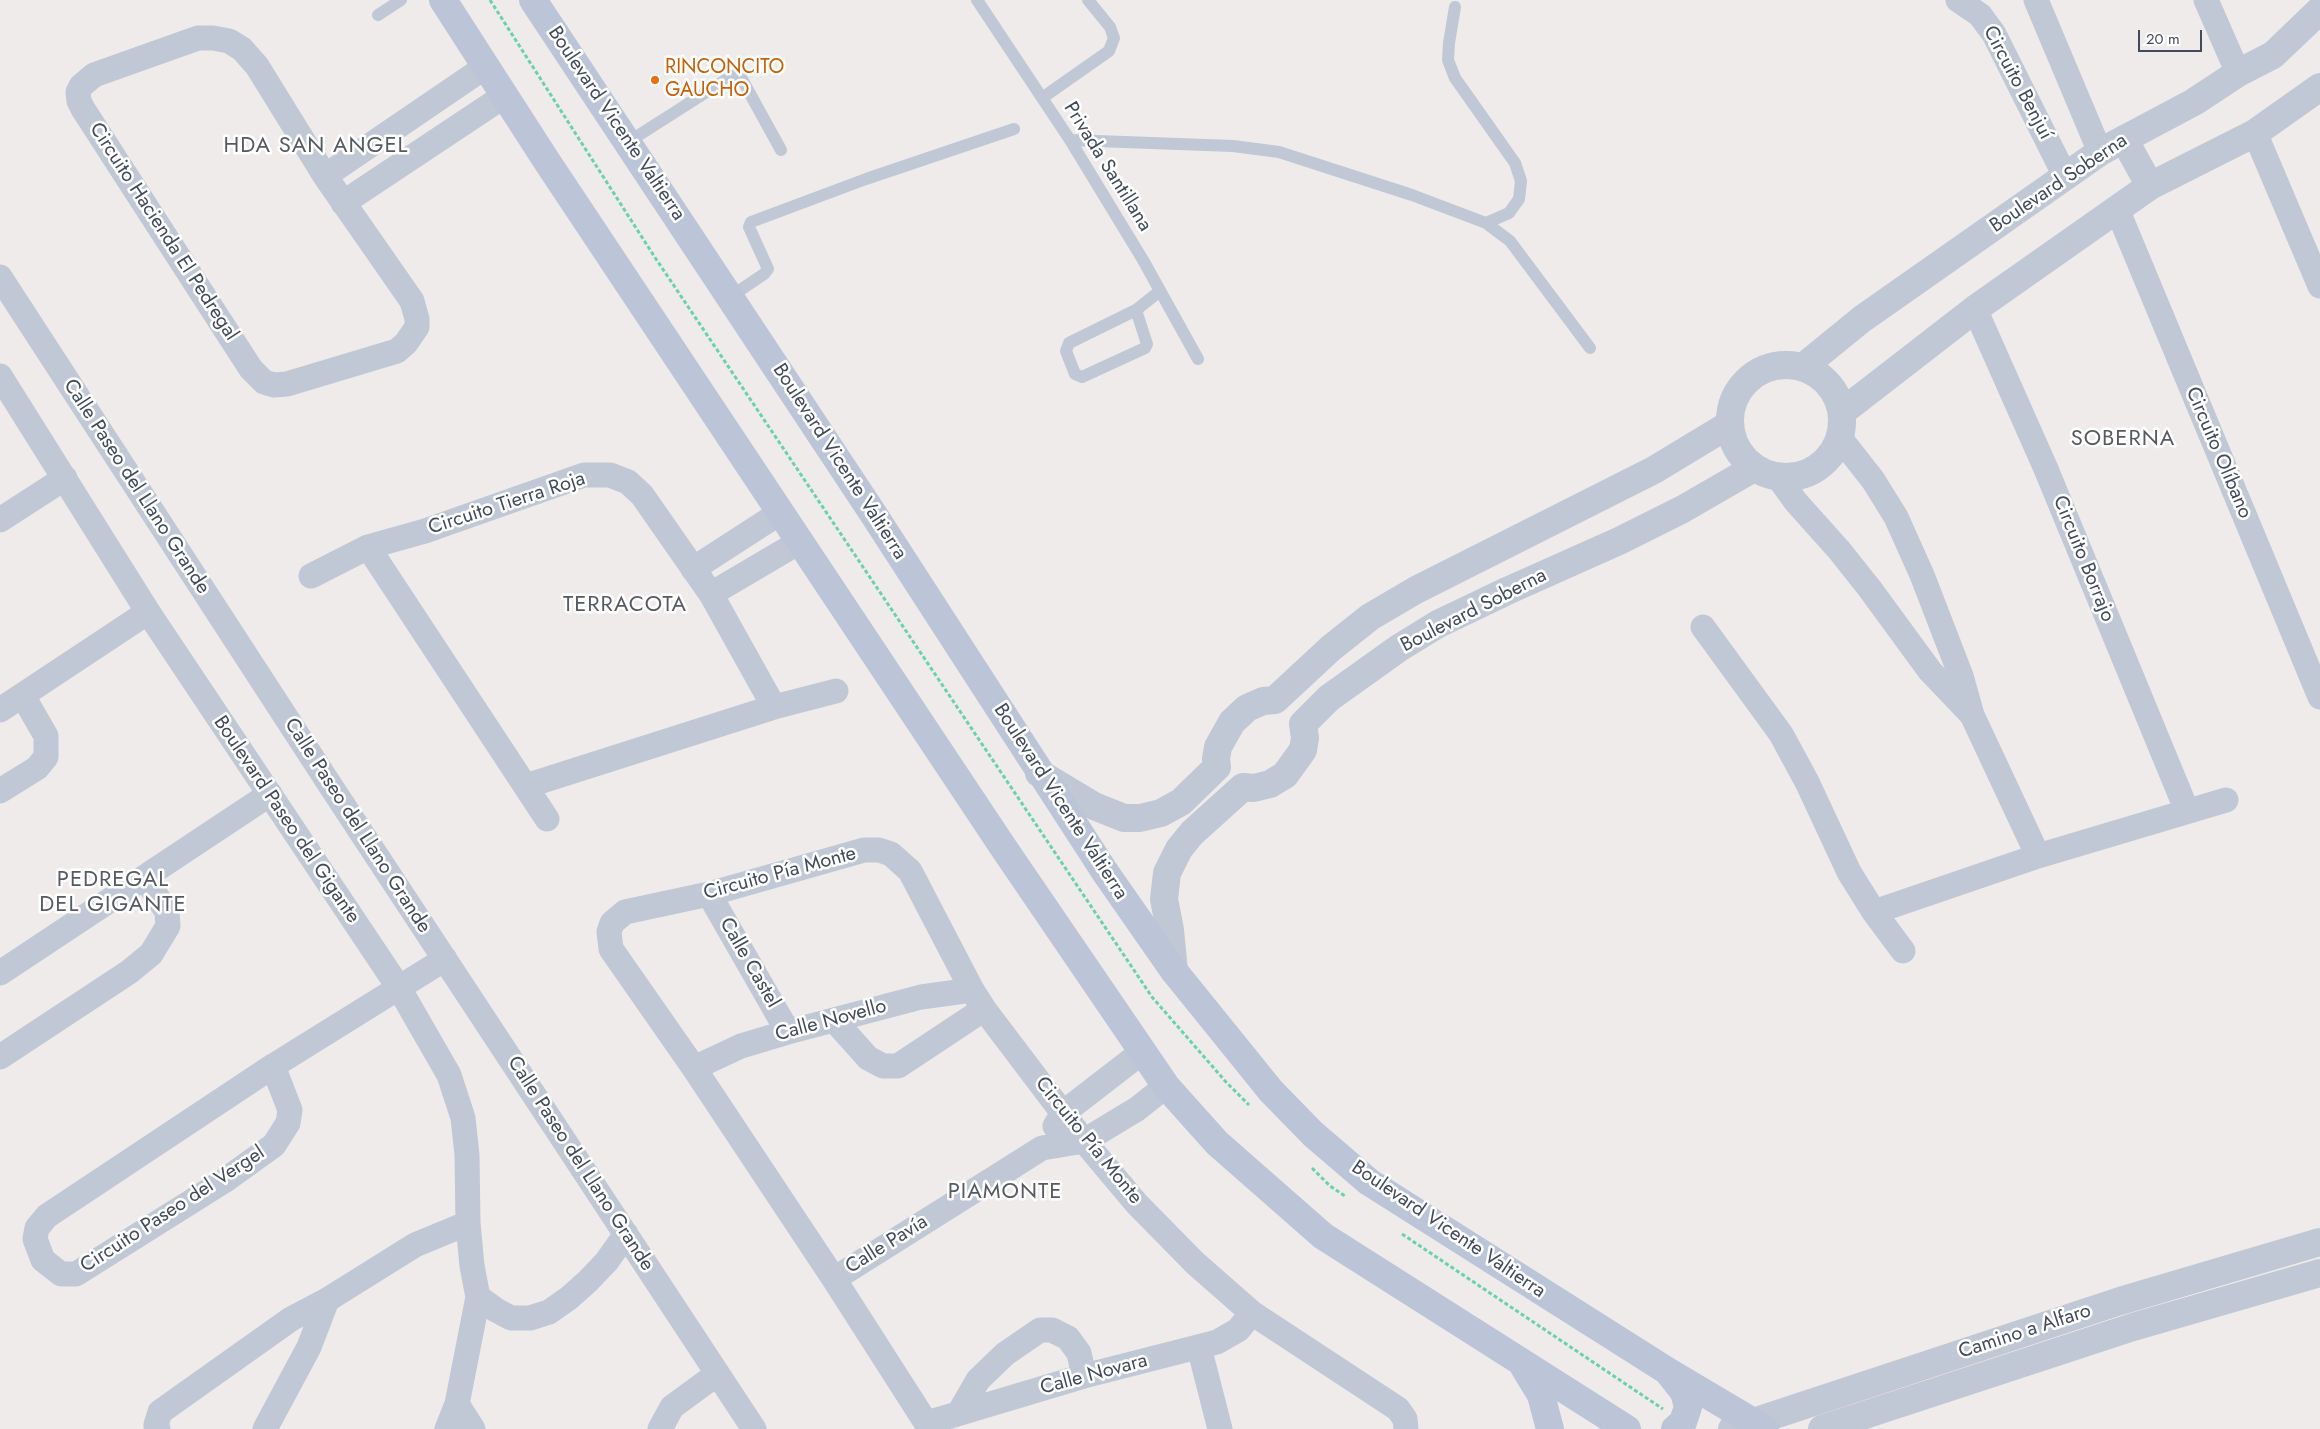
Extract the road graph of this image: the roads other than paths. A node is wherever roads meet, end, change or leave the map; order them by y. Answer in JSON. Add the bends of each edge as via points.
{"nodes":[{"id":1,"x":401,"y":0,"type":"edge"},
{"id":2,"x":442,"y":0,"type":"edge"},
{"id":3,"x":533,"y":0,"type":"edge"},
{"id":4,"x":977,"y":0,"type":"edge"},
{"id":5,"x":1088,"y":0,"type":"edge"},
{"id":6,"x":1958,"y":0,"type":"edge"},
{"id":7,"x":2036,"y":0,"type":"edge"},
{"id":8,"x":2206,"y":0,"type":"edge"},
{"id":9,"x":1455,"y":7,"type":"dead end"},
{"id":10,"x":2320,"y":10,"type":"edge"},
{"id":11,"x":378,"y":15,"type":"dead end"},
{"id":12,"x":485,"y":67,"type":"junction"},
{"id":13,"x":2238,"y":73,"type":"junction"},
{"id":14,"x":2320,"y":87,"type":"edge"},
{"id":15,"x":504,"y":96,"type":"junction"},
{"id":16,"x":1042,"y":98,"type":"junction"},
{"id":17,"x":1014,"y":129,"type":"dead end"},
{"id":18,"x":2255,"y":132,"type":"junction"},
{"id":19,"x":2124,"y":139,"type":"junction"},
{"id":20,"x":1070,"y":140,"type":"junction"},
{"id":21,"x":628,"y":142,"type":"junction"},
{"id":22,"x":781,"y":150,"type":"dead end"},
{"id":23,"x":2100,"y":152,"type":"junction"},
{"id":24,"x":325,"y":176,"type":"junction"},
{"id":25,"x":2065,"y":176,"type":"junction"},
{"id":26,"x":2150,"y":186,"type":"junction"},
{"id":27,"x":343,"y":203,"type":"junction"},
{"id":28,"x":2117,"y":209,"type":"junction"},
{"id":29,"x":1486,"y":223,"type":"junction"},
{"id":30,"x":0,"y":276,"type":"edge"},
{"id":31,"x":2320,"y":286,"type":"edge"},
{"id":32,"x":1160,"y":291,"type":"junction"},
{"id":33,"x":730,"y":297,"type":"junction"},
{"id":34,"x":1975,"y":309,"type":"junction"},
{"id":35,"x":1136,"y":310,"type":"junction"},
{"id":36,"x":1590,"y":348,"type":"dead end"},
{"id":37,"x":1198,"y":359,"type":"dead end"},
{"id":38,"x":1802,"y":367,"type":"junction"},
{"id":39,"x":0,"y":376,"type":"edge"},
{"id":40,"x":1730,"y":424,"type":"junction"},
{"id":41,"x":1841,"y":425,"type":"junction"},
{"id":42,"x":1766,"y":472,"type":"junction"},
{"id":43,"x":65,"y":478,"type":"junction"},
{"id":44,"x":781,"y":512,"type":"junction"},
{"id":45,"x":0,"y":520,"type":"edge"},
{"id":46,"x":801,"y":541,"type":"junction"},
{"id":47,"x":368,"y":547,"type":"junction"},
{"id":48,"x":693,"y":568,"type":"junction"},
{"id":49,"x":311,"y":576,"type":"dead end"},
{"id":50,"x":711,"y":594,"type":"junction"},
{"id":51,"x":148,"y":612,"type":"junction"},
{"id":52,"x":1703,"y":627,"type":"dead end"},
{"id":53,"x":836,"y":691,"type":"dead end"},
{"id":54,"x":23,"y":696,"type":"junction"},
{"id":55,"x":2320,"y":698,"type":"edge"},
{"id":56,"x":1275,"y":700,"type":"junction"},
{"id":57,"x":774,"y":707,"type":"junction"},
{"id":58,"x":0,"y":710,"type":"edge"},
{"id":59,"x":1972,"y":715,"type":"junction"},
{"id":60,"x":1303,"y":724,"type":"junction"},
{"id":61,"x":1217,"y":767,"type":"junction"},
{"id":62,"x":1039,"y":773,"type":"junction"},
{"id":63,"x":526,"y":786,"type":"junction"},
{"id":64,"x":1243,"y":786,"type":"junction"},
{"id":65,"x":0,"y":791,"type":"edge"},
{"id":66,"x":270,"y":794,"type":"junction"},
{"id":67,"x":2226,"y":800,"type":"dead end"},
{"id":68,"x":2187,"y":811,"type":"junction"},
{"id":69,"x":547,"y":819,"type":"dead end"},
{"id":70,"x":2038,"y":856,"type":"junction"},
{"id":71,"x":146,"y":878,"type":"junction"},
{"id":72,"x":709,"y":894,"type":"junction"},
{"id":73,"x":1874,"y":912,"type":"junction"},
{"id":74,"x":1903,"y":951,"type":"dead end"},
{"id":75,"x":445,"y":959,"type":"junction"},
{"id":76,"x":1174,"y":971,"type":"junction"},
{"id":77,"x":0,"y":973,"type":"edge"},
{"id":78,"x":399,"y":988,"type":"junction"},
{"id":79,"x":978,"y":999,"type":"junction"},
{"id":80,"x":834,"y":1020,"type":"junction"},
{"id":81,"x":788,"y":1032,"type":"junction"},
{"id":82,"x":1142,"y":1052,"type":"junction"},
{"id":83,"x":0,"y":1057,"type":"edge"},
{"id":84,"x":274,"y":1066,"type":"junction"},
{"id":85,"x":694,"y":1068,"type":"junction"},
{"id":86,"x":1166,"y":1086,"type":"junction"},
{"id":87,"x":1063,"y":1112,"type":"junction"},
{"id":88,"x":1084,"y":1141,"type":"junction"},
{"id":89,"x":1042,"y":1148,"type":"junction"},
{"id":90,"x":468,"y":1223,"type":"junction"},
{"id":91,"x":626,"y":1234,"type":"junction"},
{"id":92,"x":2320,"y":1242,"type":"edge"},
{"id":93,"x":2320,"y":1272,"type":"edge"},
{"id":94,"x":834,"y":1279,"type":"junction"},
{"id":95,"x":478,"y":1297,"type":"junction"},
{"id":96,"x":328,"y":1300,"type":"junction"},
{"id":97,"x":1252,"y":1313,"type":"junction"},
{"id":98,"x":1199,"y":1347,"type":"junction"},
{"id":99,"x":1522,"y":1363,"type":"junction"},
{"id":100,"x":1669,"y":1372,"type":"junction"},
{"id":101,"x":717,"y":1374,"type":"junction"},
{"id":102,"x":1084,"y":1376,"type":"junction"},
{"id":103,"x":457,"y":1404,"type":"junction"},
{"id":104,"x":959,"y":1413,"type":"junction"},
{"id":105,"x":1880,"y":1419,"type":"edge"},
{"id":106,"x":928,"y":1426,"type":"edge"},
{"id":107,"x":1750,"y":1426,"type":"edge"},
{"id":108,"x":1628,"y":1428,"type":"edge"},
{"id":109,"x":158,"y":1429,"type":"edge"},
{"id":110,"x":265,"y":1429,"type":"edge"},
{"id":111,"x":447,"y":1429,"type":"edge"},
{"id":112,"x":473,"y":1429,"type":"edge"},
{"id":113,"x":660,"y":1429,"type":"edge"},
{"id":114,"x":754,"y":1429,"type":"edge"},
{"id":115,"x":1220,"y":1429,"type":"edge"},
{"id":116,"x":1406,"y":1429,"type":"edge"},
{"id":117,"x":1550,"y":1429,"type":"edge"},
{"id":118,"x":1675,"y":1429,"type":"edge"},
{"id":119,"x":1822,"y":1429,"type":"edge"}],
"edges":[{"from":1,"to":11,"type":"lane"},
{"from":2,"to":12,"type":"main road"},
{"from":3,"to":21,"type":"main road","name":"Boulevard Vicente Valtierra"},
{"from":4,"to":16,"type":"lane","name":"Privada Santillana"},
{"from":5,"to":16,"type":"lane","via":[[1110,27],[1114,38],[1109,51]]},
{"from":6,"to":25,"type":"street","name":"Circuito Benjuí","via":[[1980,15],[1994,34]]},
{"from":7,"to":23,"type":"street"},
{"from":8,"to":13,"type":"street"},
{"from":9,"to":29,"type":"lane","via":[[1448,60],[1455,78],[1515,163],[1521,182],[1519,198],[1509,213]]},
{"from":10,"to":13,"type":"street","name":"Boulevard Soberna","via":[[2273,55]]},
{"from":12,"to":15,"type":"main road"},
{"from":12,"to":24,"type":"street"},
{"from":13,"to":19,"type":"street","name":"Boulevard Soberna","via":[[2194,102]]},
{"from":14,"to":18,"type":"street"},
{"from":15,"to":27,"type":"street"},
{"from":15,"to":44,"type":"main road"},
{"from":16,"to":20,"type":"lane","name":"Privada Santillana"},
{"from":17,"to":33,"type":"lane","via":[[751,222],[749,227],[768,269]]},
{"from":18,"to":26,"type":"street"},
{"from":18,"to":31,"type":"street"},
{"from":19,"to":23,"type":"street","name":"Boulevard Soberna"},
{"from":19,"to":26,"type":"street"},
{"from":20,"to":29,"type":"lane","via":[[1233,146],[1279,152]]},
{"from":20,"to":32,"type":"lane","name":"Privada Santillana"},
{"from":21,"to":22,"type":"lane","via":[[738,72]]},
{"from":21,"to":33,"type":"main road","name":"Boulevard Vicente Valtierra"},
{"from":23,"to":25,"type":"street","name":"Boulevard Soberna"},
{"from":24,"to":27,"type":"street","name":"Circuito Hacienda El Pedregal"},
{"from":24,"to":27,"type":"street","name":"Circuito Hacienda El Pedregal","via":[[257,66],[242,49],[228,41],[198,38],[94,75],[78,92],[83,109],[251,369],[264,382],[287,384],[397,351],[406,344],[416,326],[412,301]]},
{"from":25,"to":38,"type":"street","name":"Boulevard Soberna","via":[[1862,319]]},
{"from":26,"to":28,"type":"street"},
{"from":28,"to":34,"type":"street"},
{"from":28,"to":55,"type":"street","name":"Circuito Olíbano"},
{"from":29,"to":36,"type":"lane","via":[[1510,241]]},
{"from":30,"to":75,"type":"street","name":"Calle Paseo del Llano Grande"},
{"from":32,"to":35,"type":"lane"},
{"from":32,"to":37,"type":"lane","name":"Privada Santillana"},
{"from":33,"to":62,"type":"main road","name":"Boulevard Vicente Valtierra"},
{"from":34,"to":41,"type":"street"},
{"from":34,"to":68,"type":"street","name":"Circuito Borrajo","via":[[2046,469]]},
{"from":35,"to":35,"type":"lane","via":[[1069,343],[1066,351],[1075,374],[1082,377],[1145,348],[1147,344]]},
{"from":38,"to":40,"type":"street","via":[[1784,365],[1767,368],[1751,377],[1739,390],[1732,406]]},
{"from":38,"to":41,"type":"street","via":[[1821,377],[1834,393]]},
{"from":39,"to":43,"type":"street","name":"Boulevard Paseo del Gigante"},
{"from":40,"to":42,"type":"street","via":[[1733,441],[1742,456]]},
{"from":40,"to":56,"type":"street","via":[[1654,470],[1416,590],[1364,622]]},
{"from":41,"to":42,"type":"street","via":[[1831,455],[1816,469],[1798,476]]},
{"from":41,"to":59,"type":"street","via":[[1896,517],[1961,676]]},
{"from":42,"to":59,"type":"street","via":[[1864,582],[1930,671]]},
{"from":42,"to":60,"type":"street","name":"Boulevard Soberna","via":[[1438,624],[1329,698]]},
{"from":43,"to":45,"type":"street"},
{"from":43,"to":51,"type":"street","name":"Boulevard Paseo del Gigante"},
{"from":44,"to":46,"type":"main road"},
{"from":44,"to":48,"type":"street"},
{"from":46,"to":50,"type":"street"},
{"from":46,"to":82,"type":"main road"},
{"from":47,"to":48,"type":"street","name":"Circuito Tierra Roja","via":[[425,531],[584,475],[610,475],[628,482],[642,496]]},
{"from":47,"to":49,"type":"street","name":"Circuito Tierra Roja"},
{"from":47,"to":63,"type":"street"},
{"from":48,"to":50,"type":"street","name":"Circuito Tierra Roja"},
{"from":50,"to":57,"type":"street","name":"Circuito Tierra Roja"},
{"from":51,"to":54,"type":"street"},
{"from":51,"to":66,"type":"street","name":"Boulevard Paseo del Gigante"},
{"from":52,"to":73,"type":"street","via":[[1781,734],[1849,872]]},
{"from":53,"to":57,"type":"street"},
{"from":54,"to":58,"type":"street"},
{"from":54,"to":65,"type":"street","via":[[46,736],[46,757],[37,768]]},
{"from":56,"to":60,"type":"street"},
{"from":56,"to":61,"type":"street","via":[[1247,708],[1232,722],[1218,747]]},
{"from":57,"to":63,"type":"street"},
{"from":59,"to":70,"type":"street"},
{"from":60,"to":64,"type":"street","via":[[1303,750],[1285,775],[1270,784],[1254,788]]},
{"from":61,"to":62,"type":"street","via":[[1180,802],[1161,813],[1140,818],[1124,818],[1094,806]]},
{"from":61,"to":64,"type":"street","via":[[1235,784]]},
{"from":62,"to":76,"type":"main road","name":"Boulevard Vicente Valtierra"},
{"from":63,"to":69,"type":"street"},
{"from":64,"to":76,"type":"street","via":[[1192,832],[1167,873],[1164,899]]},
{"from":66,"to":71,"type":"street"},
{"from":66,"to":78,"type":"street","name":"Boulevard Paseo del Gigante"},
{"from":67,"to":68,"type":"street"},
{"from":68,"to":70,"type":"street"},
{"from":70,"to":73,"type":"street"},
{"from":71,"to":77,"type":"street"},
{"from":71,"to":83,"type":"street","via":[[166,912],[168,926],[151,954]]},
{"from":72,"to":79,"type":"street","name":"Circuito Pía Monte","via":[[864,850],[891,854],[910,871]]},
{"from":72,"to":81,"type":"street","name":"Calle Castel"},
{"from":72,"to":85,"type":"street","name":"Circuito Pía Monte","via":[[625,912],[612,923],[609,932],[611,949]]},
{"from":73,"to":74,"type":"street"},
{"from":75,"to":78,"type":"street","name":"Circuito Paseo del Vergel"},
{"from":75,"to":91,"type":"street","name":"Calle Paseo del Llano Grande"},
{"from":76,"to":100,"type":"main road","name":"Boulevard Vicente Valtierra","via":[[1271,1091],[1313,1134],[1369,1182]]},
{"from":78,"to":84,"type":"street","name":"Circuito Paseo del Vergel"},
{"from":78,"to":90,"type":"street","name":"Boulevard Paseo del Gigante","via":[[441,1059],[456,1094],[463,1118],[467,1155]]},
{"from":79,"to":80,"type":"street","name":"Calle Novello","via":[[921,997]]},
{"from":79,"to":80,"type":"street","via":[[898,1066],[883,1066],[868,1058]]},
{"from":79,"to":87,"type":"street","name":"Circuito Pía Monte"},
{"from":80,"to":81,"type":"street","name":"Calle Novello"},
{"from":81,"to":85,"type":"street","name":"Calle Novello","via":[[741,1046]]},
{"from":82,"to":86,"type":"main road"},
{"from":82,"to":87,"type":"street","name":"Calle Pavía"},
{"from":84,"to":84,"type":"street","name":"Circuito Paseo del Vergel","via":[[47,1216],[37,1228],[35,1239],[43,1260],[61,1274],[76,1274],[224,1181],[274,1145],[288,1123],[290,1110]]},
{"from":85,"to":94,"type":"street","name":"Circuito Pía Monte"},
{"from":86,"to":88,"type":"street","name":"Calle Pavía","via":[[1137,1109]]},
{"from":86,"to":99,"type":"main road","via":[[1217,1143],[1323,1236]]},
{"from":87,"to":88,"type":"street","name":"Circuito Pía Monte"},
{"from":87,"to":89,"type":"street","name":"Calle Pavía"},
{"from":88,"to":89,"type":"street","name":"Calle Pavía"},
{"from":88,"to":97,"type":"street","name":"Circuito Pía Monte","via":[[1195,1263]]},
{"from":89,"to":94,"type":"street","name":"Calle Pavía"},
{"from":90,"to":95,"type":"street","name":"Boulevard Paseo del Gigante"},
{"from":90,"to":96,"type":"street","via":[[415,1244]]},
{"from":91,"to":95,"type":"street","via":[[607,1261],[569,1298],[549,1312],[530,1318],[511,1318]]},
{"from":91,"to":101,"type":"street","name":"Calle Paseo del Llano Grande"},
{"from":92,"to":107,"type":"street","name":"Camino a Alfaro","via":[[2110,1304]]},
{"from":93,"to":105,"type":"street","name":"Camino a Alfaro","via":[[2132,1327]]},
{"from":94,"to":106,"type":"street","name":"Circuito Pía Monte"},
{"from":95,"to":103,"type":"street"},
{"from":96,"to":109,"type":"street","via":[[291,1319],[160,1412]]},
{"from":96,"to":110,"type":"street","via":[[309,1347]]},
{"from":97,"to":98,"type":"street","name":"Calle Novara","via":[[1228,1337]]},
{"from":97,"to":116,"type":"street","name":"Circuito Pía Monte","via":[[1398,1409],[1405,1419]]},
{"from":98,"to":102,"type":"street","name":"Calle Novara"},
{"from":98,"to":115,"type":"street"},
{"from":99,"to":108,"type":"main road"},
{"from":99,"to":117,"type":"main road","via":[[1540,1395]]},
{"from":100,"to":107,"type":"main road","name":"Boulevard Vicente Valtierra"},
{"from":100,"to":118,"type":"main road","via":[[1684,1392],[1688,1407]]},
{"from":101,"to":113,"type":"street","via":[[672,1407]]},
{"from":101,"to":114,"type":"street","name":"Calle Paseo del Llano Grande"},
{"from":102,"to":104,"type":"street","name":"Calle Novara"},
{"from":102,"to":104,"type":"street","via":[[1079,1353],[1068,1338],[1052,1330],[1040,1330],[1005,1354],[978,1380]]},
{"from":103,"to":111,"type":"street"},
{"from":103,"to":112,"type":"street"},
{"from":104,"to":106,"type":"street","name":"Calle Novara"},
{"from":105,"to":119,"type":"street","name":"Camino a Alfaro"}]}
